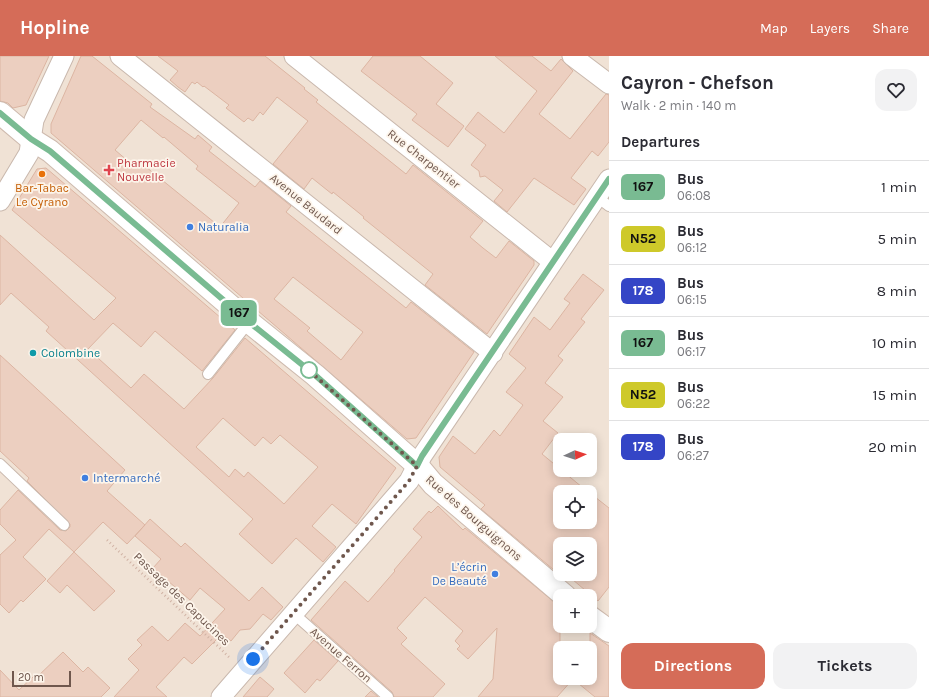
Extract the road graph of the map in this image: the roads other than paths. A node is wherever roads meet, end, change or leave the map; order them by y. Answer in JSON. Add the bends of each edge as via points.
{"nodes":[{"id":1,"x":64,"y":56,"type":"edge"},
{"id":2,"x":120,"y":56,"type":"edge"},
{"id":3,"x":294,"y":56,"type":"edge"},
{"id":4,"x":572,"y":56,"type":"edge"},
{"id":5,"x":609,"y":84,"type":"edge"},
{"id":6,"x":0,"y":113,"type":"edge"},
{"id":7,"x":31,"y":139,"type":"junction"},
{"id":8,"x":609,"y":179,"type":"edge"},
{"id":9,"x":0,"y":201,"type":"edge"},
{"id":10,"x":603,"y":201,"type":"edge"},
{"id":11,"x":554,"y":262,"type":"junction"},
{"id":12,"x":249,"y":322,"type":"junction"},
{"id":13,"x":493,"y":353,"type":"junction"},
{"id":14,"x":208,"y":374,"type":"dead end"},
{"id":15,"x":0,"y":464,"type":"edge"},
{"id":16,"x":417,"y":466,"type":"junction"},
{"id":17,"x":64,"y":525,"type":"dead end"},
{"id":18,"x":557,"y":589,"type":"edge"},
{"id":19,"x":293,"y":613,"type":"junction"},
{"id":20,"x":597,"y":622,"type":"edge"},
{"id":21,"x":609,"y":631,"type":"edge"},
{"id":22,"x":220,"y":697,"type":"edge"},
{"id":23,"x":388,"y":697,"type":"edge"}],
"edges":[{"from":1,"to":7,"type":"street","via":[[34,120]]},
{"from":2,"to":13,"type":"street","name":"Avenue Baudard"},
{"from":3,"to":11,"type":"street","name":"Rue Charpentier"},
{"from":4,"to":5,"type":"street"},
{"from":6,"to":7,"type":"main road","name":"Rue des Bourguignons"},
{"from":7,"to":9,"type":"street","via":[[29,153]]},
{"from":7,"to":12,"type":"main road","name":"Rue des Bourguignons","via":[[50,151]]},
{"from":8,"to":10,"type":"street"},
{"from":10,"to":11,"type":"street"},
{"from":11,"to":13,"type":"street"},
{"from":12,"to":14,"type":"lane"},
{"from":12,"to":16,"type":"main road","name":"Rue des Bourguignons","via":[[315,375]]},
{"from":13,"to":16,"type":"street"},
{"from":15,"to":17,"type":"lane"},
{"from":16,"to":18,"type":"main road","name":"Rue des Bourguignons","via":[[433,484]]},
{"from":16,"to":19,"type":"street","via":[[409,481]]},
{"from":19,"to":22,"type":"street"},
{"from":19,"to":23,"type":"lane","name":"Avenue Ferron"},
{"from":20,"to":21,"type":"main road"}]}
